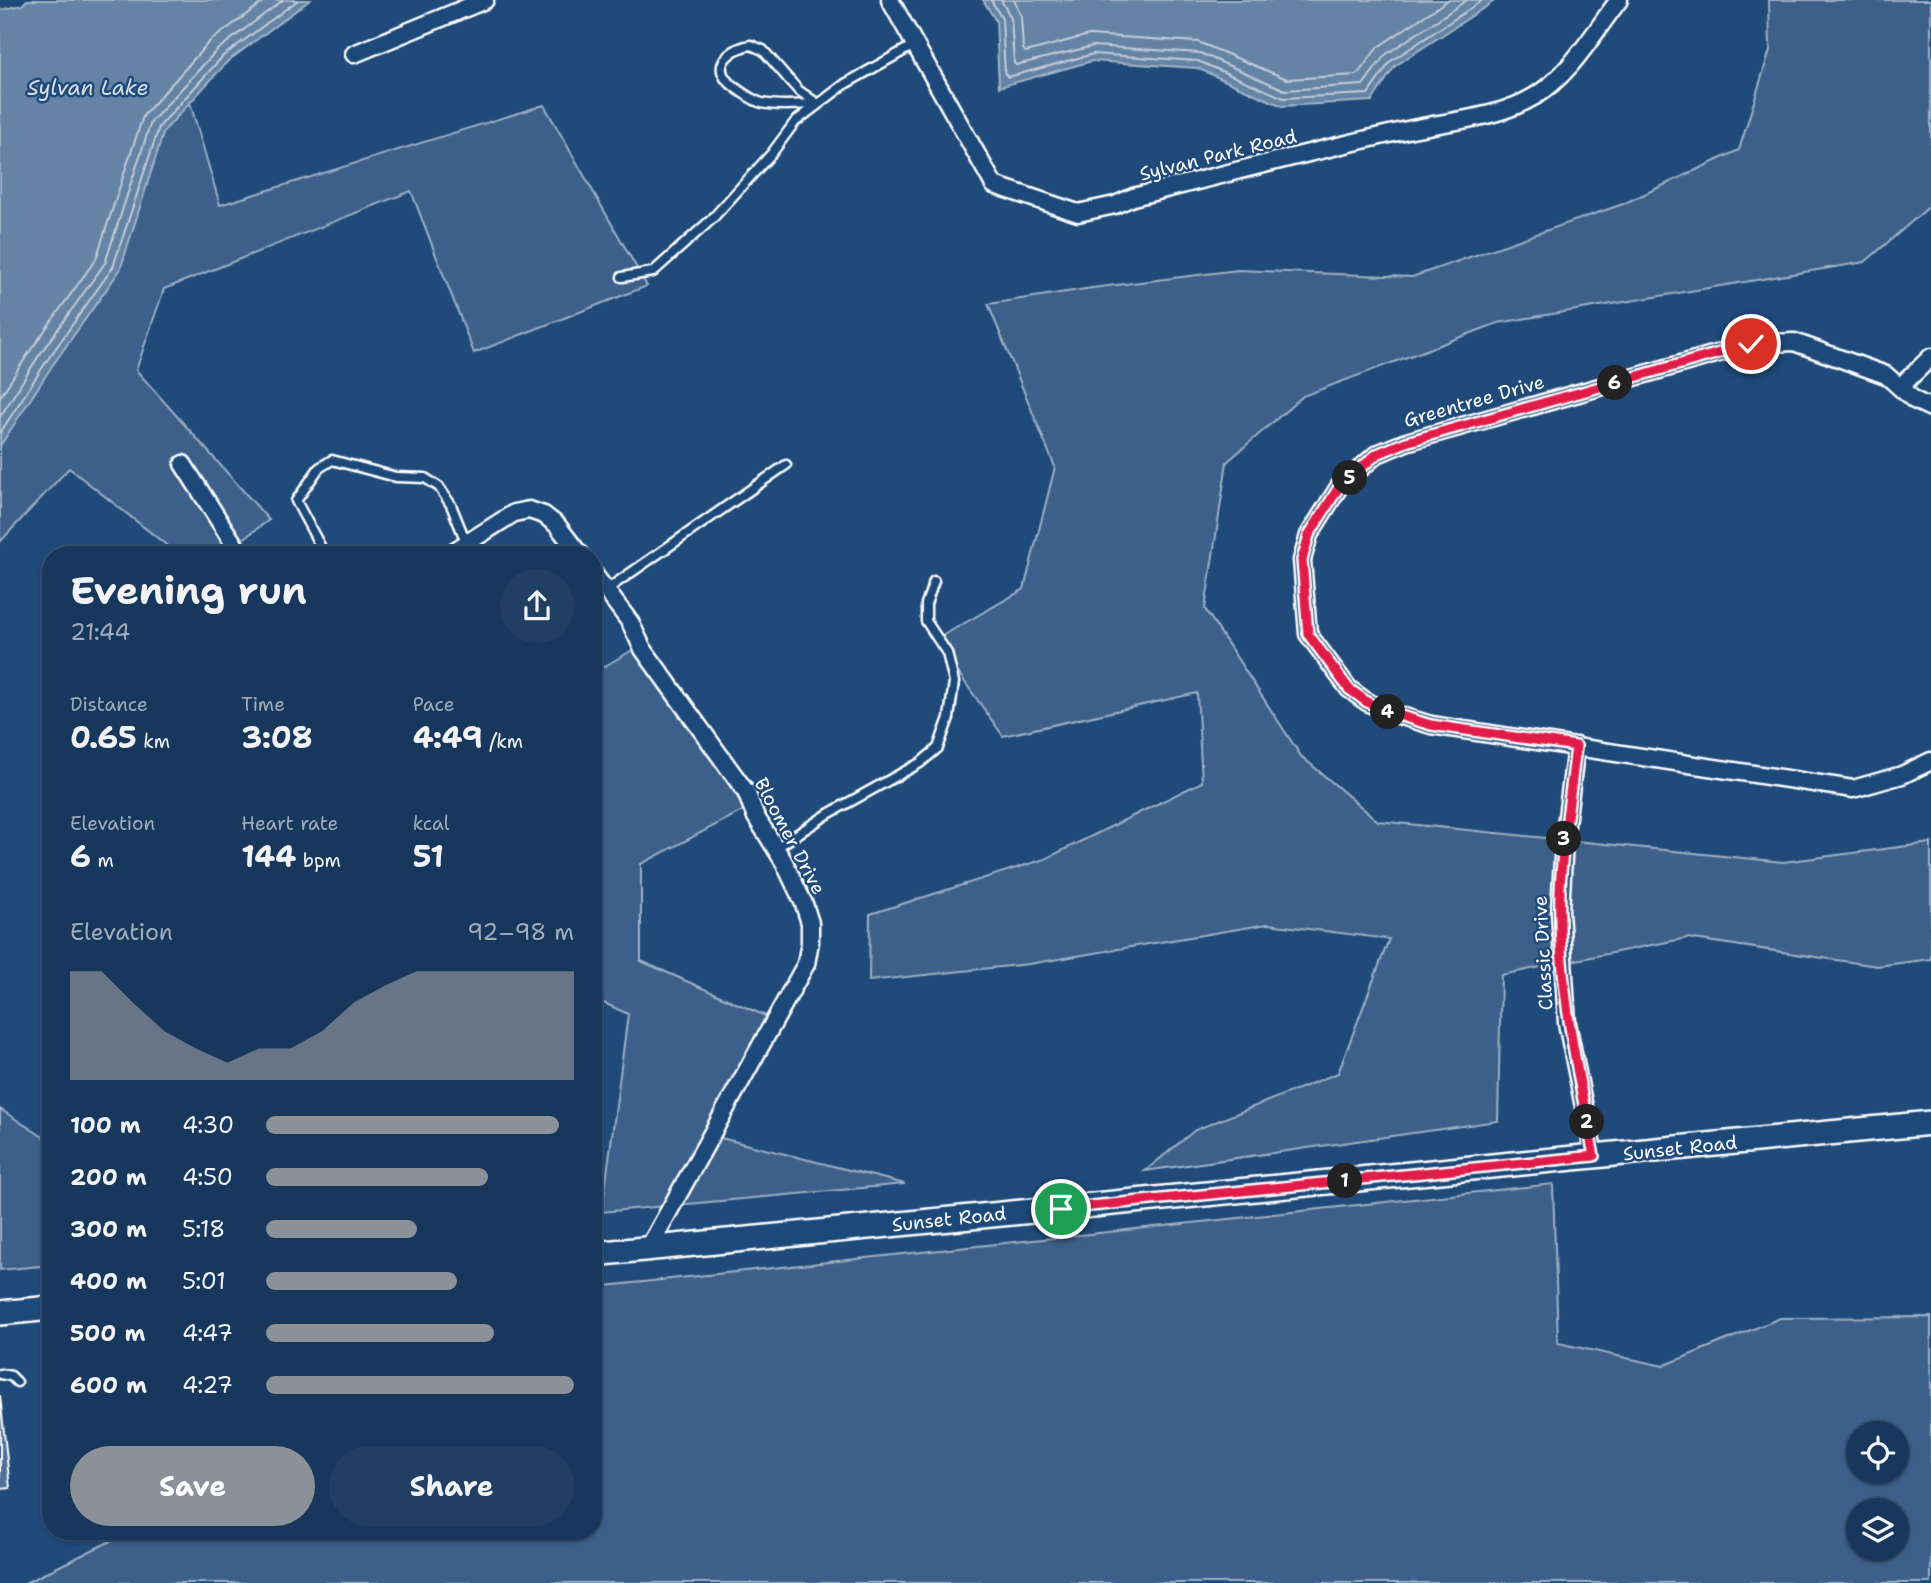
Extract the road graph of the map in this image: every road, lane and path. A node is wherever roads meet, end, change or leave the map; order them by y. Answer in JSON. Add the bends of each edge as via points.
{"nodes":[{"id":1,"x":485,"y":0,"type":"edge"},
{"id":2,"x":890,"y":0,"type":"edge"},
{"id":3,"x":1619,"y":0,"type":"edge"},
{"id":4,"x":915,"y":45,"type":"junction"},
{"id":5,"x":354,"y":54,"type":"dead end"},
{"id":6,"x":818,"y":104,"type":"junction"},
{"id":7,"x":622,"y":277,"type":"dead end"},
{"id":8,"x":1931,"y":357,"type":"edge"},
{"id":9,"x":1901,"y":386,"type":"junction"},
{"id":10,"x":1931,"y":408,"type":"edge"},
{"id":11,"x":183,"y":464,"type":"dead end"},
{"id":12,"x":786,"y":466,"type":"dead end"},
{"id":13,"x":466,"y":542,"type":"junction"},
{"id":14,"x":235,"y":546,"type":"edge"},
{"id":15,"x":320,"y":546,"type":"edge"},
{"id":16,"x":460,"y":546,"type":"edge"},
{"id":17,"x":573,"y":546,"type":"edge"},
{"id":18,"x":934,"y":581,"type":"dead end"},
{"id":19,"x":602,"y":585,"type":"edge"},
{"id":20,"x":606,"y":590,"type":"junction"},
{"id":21,"x":1576,"y":746,"type":"junction"},
{"id":22,"x":1931,"y":761,"type":"edge"},
{"id":23,"x":776,"y":848,"type":"junction"},
{"id":24,"x":1931,"y":1123,"type":"edge"},
{"id":25,"x":1594,"y":1156,"type":"junction"},
{"id":26,"x":648,"y":1249,"type":"junction"},
{"id":27,"x":602,"y":1253,"type":"edge"},
{"id":28,"x":42,"y":1309,"type":"edge"},
{"id":29,"x":0,"y":1313,"type":"edge"},
{"id":30,"x":0,"y":1374,"type":"edge"},
{"id":31,"x":17,"y":1382,"type":"dead end"}],
"edges":[{"from":1,"to":5,"type":"street"},
{"from":2,"to":4,"type":"street","name":"Sylvan Park Road"},
{"from":3,"to":4,"type":"street","name":"Sylvan Park Road","via":[[1568,66],[1536,95],[1517,105],[1078,213],[995,185]]},
{"from":4,"to":6,"type":"lane"},
{"from":6,"to":6,"type":"lane","via":[[760,102],[725,78],[725,59],[741,46],[763,50],[798,90]]},
{"from":6,"to":7,"type":"lane","via":[[795,122],[772,153],[678,251],[653,272]]},
{"from":8,"to":9,"type":"street"},
{"from":9,"to":10,"type":"street","name":"Greentree Drive","via":[[1914,400]]},
{"from":9,"to":21,"type":"street","name":"Greentree Drive","via":[[1886,374],[1794,342],[1751,344],[1406,442],[1377,454],[1339,487],[1309,535],[1302,560],[1308,634],[1349,689],[1388,712],[1431,725]]},
{"from":11,"to":14,"type":"street"},
{"from":12,"to":20,"type":"lane"},
{"from":13,"to":15,"type":"lane","via":[[451,505],[439,487],[425,478],[396,477],[332,460],[319,468],[296,501]]},
{"from":13,"to":16,"type":"street"},
{"from":13,"to":17,"type":"street","via":[[514,513],[529,510],[557,525]]},
{"from":18,"to":23,"type":"lane","via":[[926,621],[947,653],[954,682],[949,718],[938,748]]},
{"from":19,"to":20,"type":"street","name":"Bloomer Drive"},
{"from":20,"to":23,"type":"street","name":"Bloomer Drive","via":[[746,792]]},
{"from":21,"to":22,"type":"street","name":"Greentree Drive","via":[[1853,789]]},
{"from":21,"to":25,"type":"street","name":"Classic Drive","via":[[1560,911],[1567,1023]]},
{"from":23,"to":26,"type":"street","name":"Bloomer Drive","via":[[810,923],[806,964]]},
{"from":24,"to":25,"type":"street","name":"Sunset Road"},
{"from":25,"to":26,"type":"street","name":"Sunset Road"},
{"from":26,"to":27,"type":"street","name":"Sunset Road"},
{"from":28,"to":29,"type":"street"},
{"from":30,"to":31,"type":"lane"}]}
